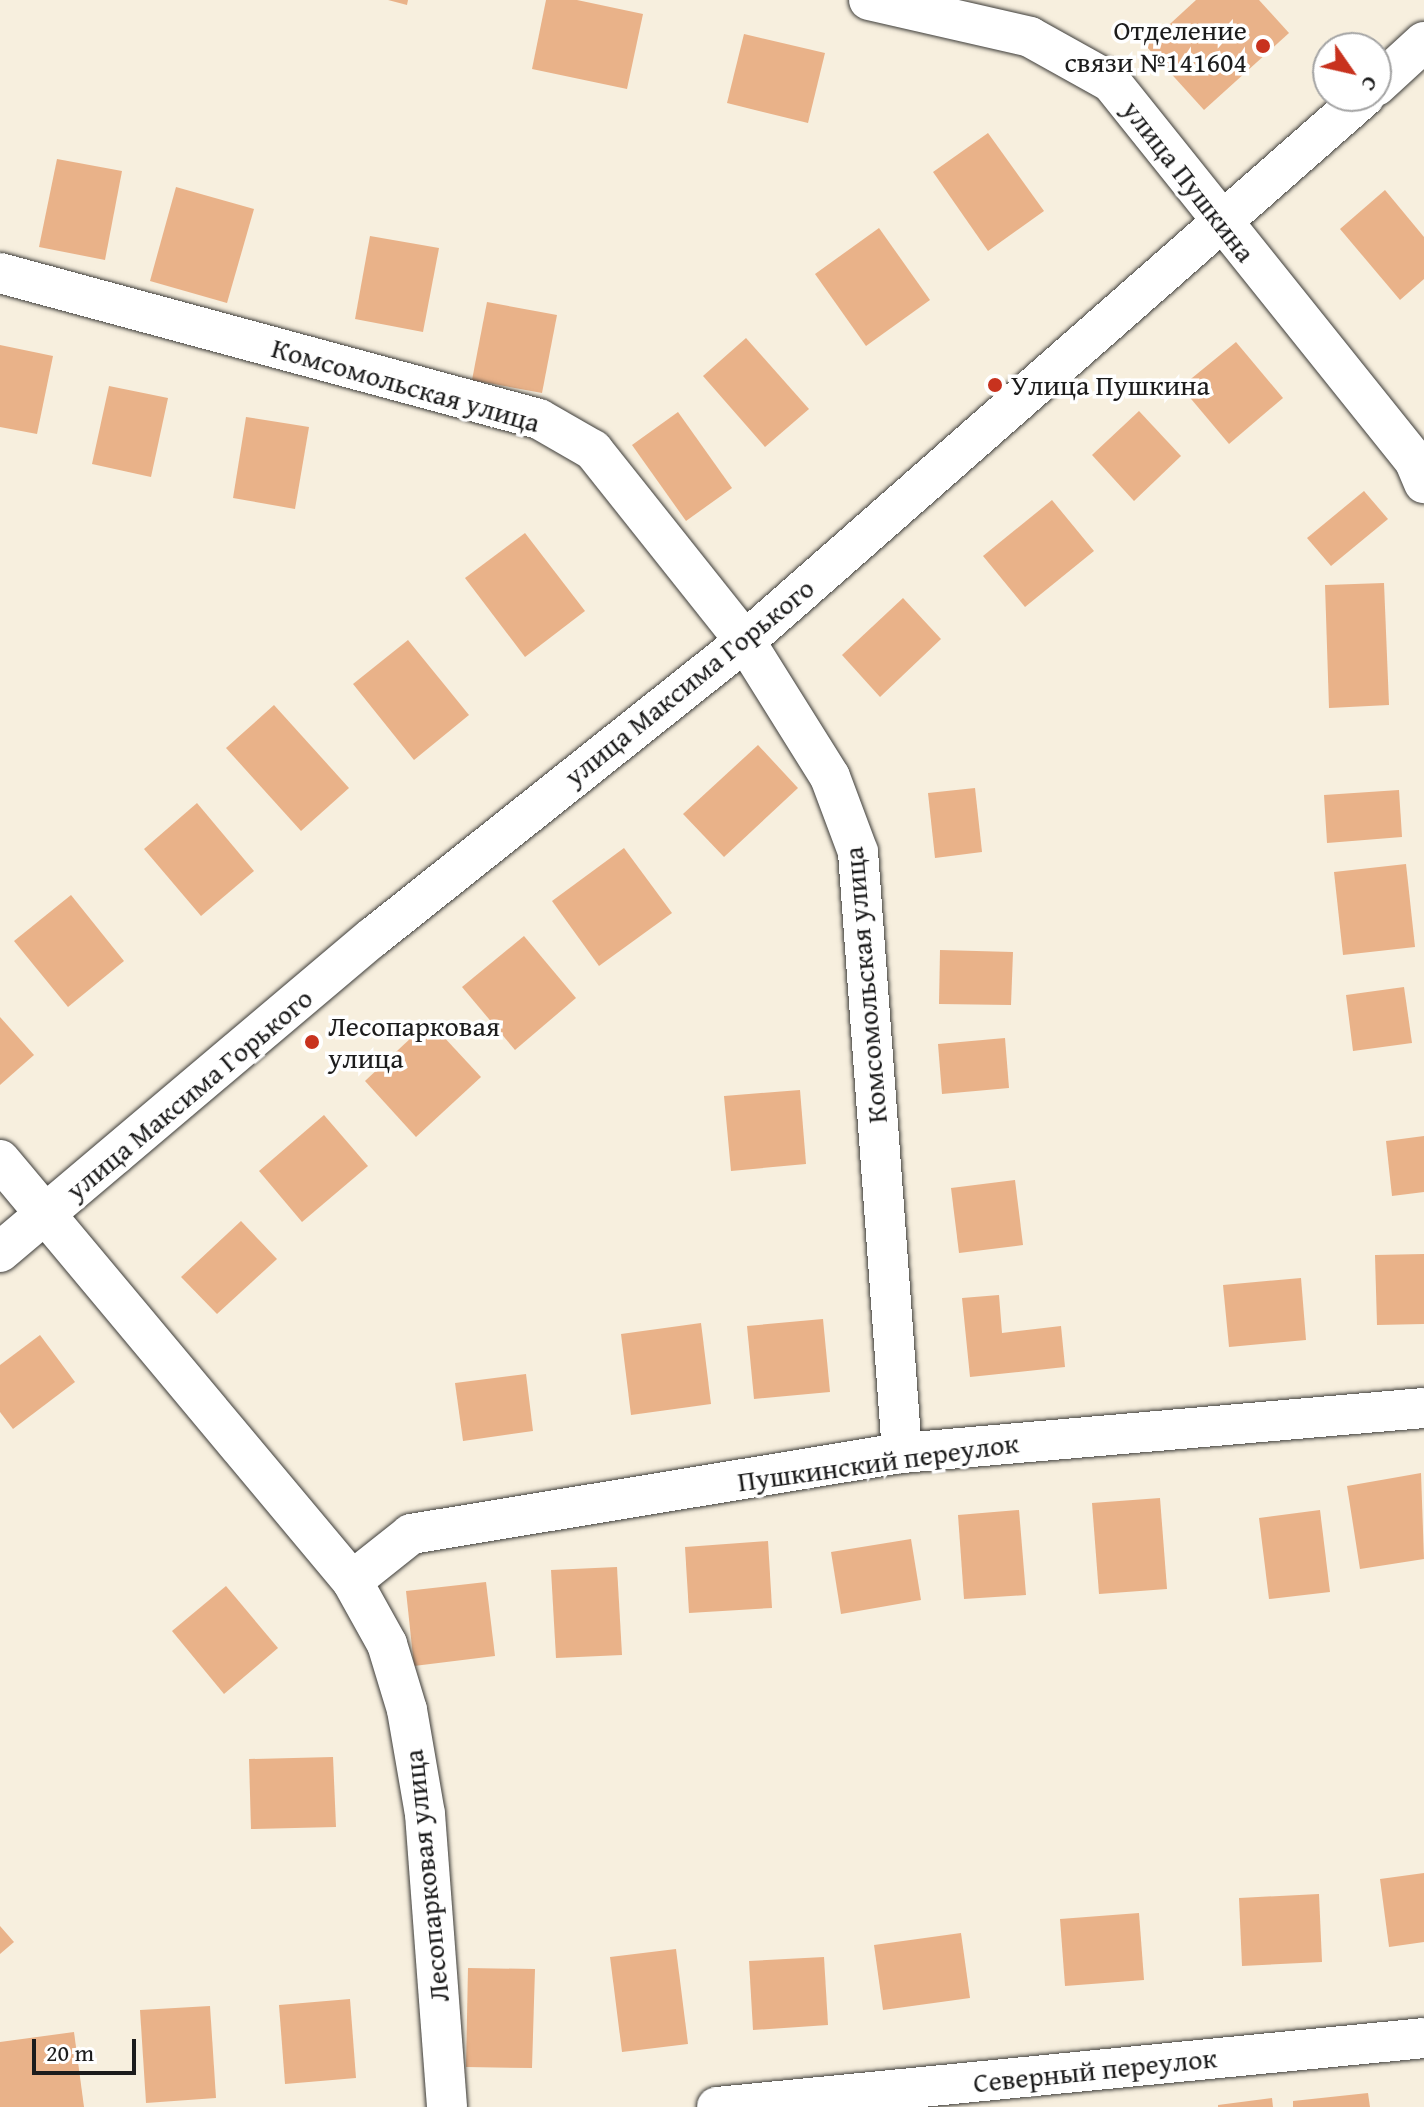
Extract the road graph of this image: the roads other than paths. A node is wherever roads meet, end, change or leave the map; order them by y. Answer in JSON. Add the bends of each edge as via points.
{"nodes":[{"id":1,"x":869,"y":0,"type":"edge"},
{"id":2,"x":1424,"y":42,"type":"edge"},
{"id":3,"x":1392,"y":71,"type":"edge"},
{"id":4,"x":1347,"y":112,"type":"edge"},
{"id":5,"x":1223,"y":224,"type":"junction"},
{"id":6,"x":0,"y":273,"type":"edge"},
{"id":7,"x":1424,"y":483,"type":"edge"},
{"id":8,"x":745,"y":641,"type":"junction"},
{"id":9,"x":0,"y":1160,"type":"edge"},
{"id":10,"x":45,"y":1213,"type":"junction"},
{"id":11,"x":0,"y":1252,"type":"edge"},
{"id":12,"x":1424,"y":1408,"type":"edge"},
{"id":13,"x":902,"y":1453,"type":"junction"},
{"id":14,"x":352,"y":1581,"type":"junction"},
{"id":15,"x":1424,"y":2038,"type":"edge"},
{"id":16,"x":447,"y":2107,"type":"edge"},
{"id":17,"x":717,"y":2107,"type":"edge"}],
"edges":[{"from":1,"to":5,"type":"street","name":"улица Пушкина","via":[[1030,37],[1111,82]]},
{"from":2,"to":3,"type":"street"},
{"from":4,"to":5,"type":"street","name":"улица Максима Горького"},
{"from":5,"to":7,"type":"street","name":"улица Пушкина","via":[[1415,462]]},
{"from":5,"to":8,"type":"street","name":"улица Максима Горького"},
{"from":6,"to":8,"type":"street","name":"Комсомольская улица","via":[[539,419],[593,450]]},
{"from":8,"to":10,"type":"street","name":"улица Максима Горького","via":[[372,938],[304,1001]]},
{"from":8,"to":13,"type":"street","name":"Комсомольская улица","via":[[830,777],[858,852]]},
{"from":9,"to":10,"type":"street","name":"Лесопарковая улица"},
{"from":10,"to":11,"type":"street","name":"улица Максима Горького"},
{"from":10,"to":14,"type":"street","name":"Лесопарковая улица"},
{"from":12,"to":13,"type":"street","name":"Пушкинский переулок"},
{"from":13,"to":14,"type":"street","name":"Пушкинский переулок","via":[[411,1534]]},
{"from":14,"to":16,"type":"street","name":"Лесопарковая улица","via":[[387,1644],[407,1710],[425,1814]]},
{"from":15,"to":17,"type":"street","name":"Северный переулок"}]}
